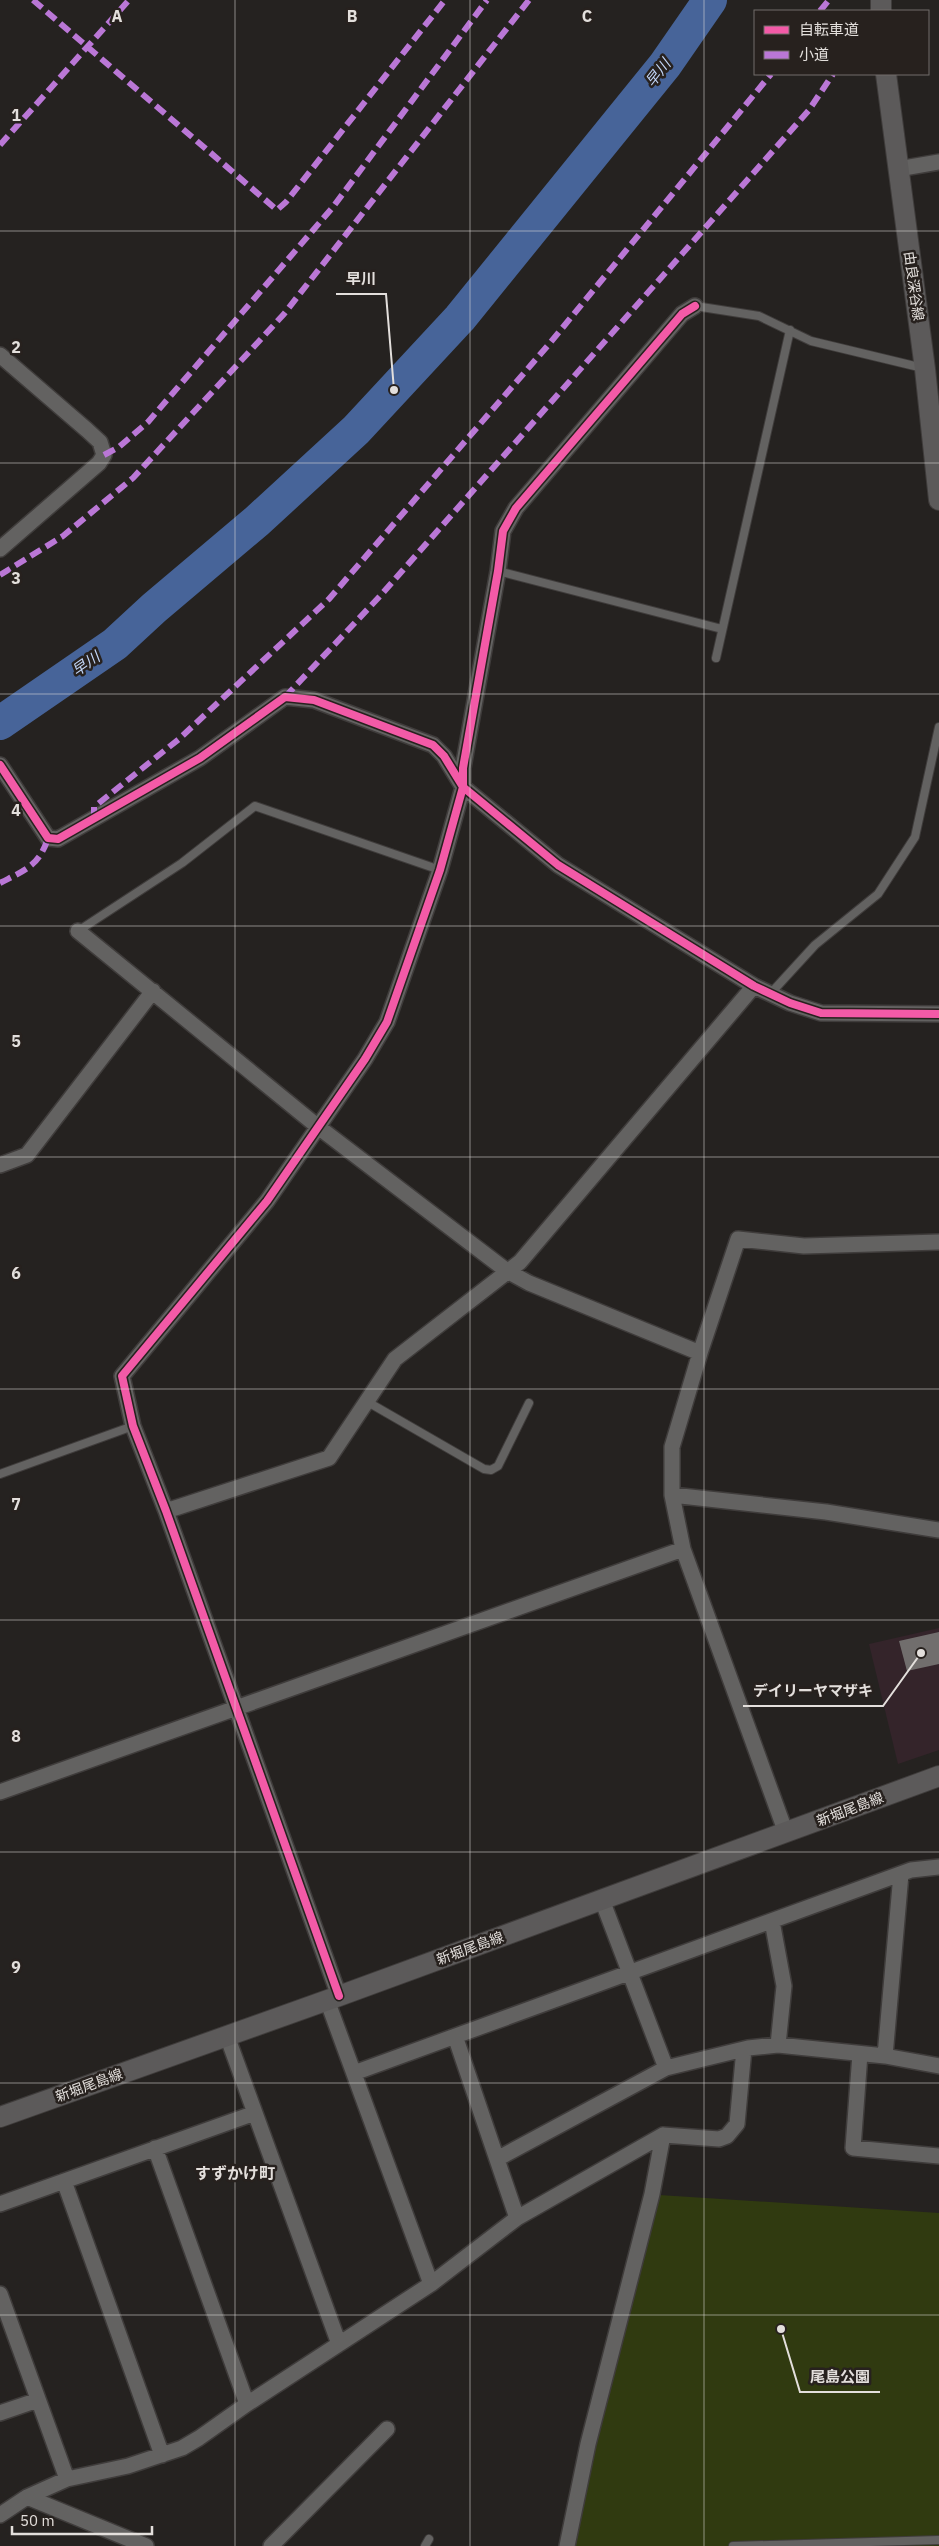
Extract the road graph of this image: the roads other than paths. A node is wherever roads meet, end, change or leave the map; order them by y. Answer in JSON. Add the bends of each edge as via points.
{"nodes":[{"id":1,"x":886,"y":75,"type":"edge"},
{"id":2,"x":939,"y":162,"type":"edge"},
{"id":3,"x":898,"y":169,"type":"junction"},
{"id":4,"x":694,"y":306,"type":"joint"},
{"id":5,"x":790,"y":330,"type":"junction"},
{"id":6,"x":0,"y":355,"type":"edge"},
{"id":7,"x":925,"y":369,"type":"junction"},
{"id":8,"x":937,"y":466,"type":"edge"},
{"id":9,"x":939,"y":500,"type":"edge"},
{"id":10,"x":0,"y":549,"type":"edge"},
{"id":11,"x":498,"y":571,"type":"junction"},
{"id":12,"x":722,"y":629,"type":"junction"},
{"id":13,"x":716,"y":658,"type":"dead end"},
{"id":14,"x":939,"y":727,"type":"edge"},
{"id":15,"x":0,"y":765,"type":"edge"},
{"id":16,"x":463,"y":787,"type":"junction"},
{"id":17,"x":440,"y":870,"type":"junction"},
{"id":18,"x":78,"y":931,"type":"joint"},
{"id":19,"x":754,"y":986,"type":"junction"},
{"id":20,"x":153,"y":991,"type":"junction"},
{"id":21,"x":771,"y":993,"type":"junction"},
{"id":22,"x":939,"y":1014,"type":"edge"},
{"id":23,"x":317,"y":1126,"type":"junction"},
{"id":24,"x":0,"y":1165,"type":"edge"},
{"id":25,"x":939,"y":1242,"type":"edge"},
{"id":26,"x":507,"y":1271,"type":"junction"},
{"id":27,"x":700,"y":1353,"type":"junction"},
{"id":28,"x":366,"y":1401,"type":"junction"},
{"id":29,"x":529,"y":1404,"type":"dead end"},
{"id":30,"x":133,"y":1426,"type":"junction"},
{"id":31,"x":0,"y":1474,"type":"edge"},
{"id":32,"x":672,"y":1494,"type":"junction"},
{"id":33,"x":166,"y":1511,"type":"junction"},
{"id":34,"x":939,"y":1530,"type":"edge"},
{"id":35,"x":683,"y":1549,"type":"junction"},
{"id":36,"x":234,"y":1708,"type":"junction"},
{"id":37,"x":939,"y":1776,"type":"edge"},
{"id":38,"x":0,"y":1792,"type":"edge"},
{"id":39,"x":786,"y":1833,"type":"junction"},
{"id":40,"x":939,"y":1867,"type":"edge"},
{"id":41,"x":901,"y":1874,"type":"junction"},
{"id":42,"x":602,"y":1900,"type":"junction"},
{"id":43,"x":772,"y":1921,"type":"junction"},
{"id":44,"x":629,"y":1973,"type":"junction"},
{"id":45,"x":333,"y":1998,"type":"junction"},
{"id":46,"x":227,"y":2036,"type":"junction"},
{"id":47,"x":454,"y":2036,"type":"junction"},
{"id":48,"x":778,"y":2046,"type":"junction"},
{"id":49,"x":744,"y":2049,"type":"junction"},
{"id":50,"x":860,"y":2054,"type":"junction"},
{"id":51,"x":885,"y":2056,"type":"junction"},
{"id":52,"x":939,"y":2066,"type":"edge"},
{"id":53,"x":666,"y":2068,"type":"junction"},
{"id":54,"x":354,"y":2073,"type":"junction"},
{"id":55,"x":255,"y":2113,"type":"junction"},
{"id":56,"x":0,"y":2117,"type":"edge"},
{"id":57,"x":663,"y":2135,"type":"junction"},
{"id":58,"x":155,"y":2148,"type":"junction"},
{"id":59,"x":939,"y":2156,"type":"edge"},
{"id":60,"x":497,"y":2159,"type":"junction"},
{"id":61,"x":64,"y":2182,"type":"junction"},
{"id":62,"x":0,"y":2204,"type":"edge"},
{"id":63,"x":517,"y":2218,"type":"junction"},
{"id":64,"x":431,"y":2284,"type":"junction"},
{"id":65,"x":0,"y":2294,"type":"edge"},
{"id":66,"x":339,"y":2344,"type":"junction"},
{"id":67,"x":38,"y":2400,"type":"junction"},
{"id":68,"x":247,"y":2404,"type":"junction"},
{"id":69,"x":0,"y":2413,"type":"edge"},
{"id":70,"x":387,"y":2428,"type":"dead end"},
{"id":71,"x":162,"y":2455,"type":"junction"},
{"id":72,"x":67,"y":2479,"type":"junction"},
{"id":73,"x":27,"y":2497,"type":"junction"},
{"id":74,"x":0,"y":2515,"type":"edge"},
{"id":75,"x":939,"y":2540,"type":"edge"},
{"id":76,"x":146,"y":2546,"type":"edge"},
{"id":77,"x":271,"y":2546,"type":"edge"},
{"id":78,"x":567,"y":2546,"type":"edge"},
{"id":79,"x":732,"y":2546,"type":"edge"}],
"edges":[{"from":1,"to":3,"type":"main road","name":"由良深谷線"},
{"from":2,"to":3,"type":"street"},
{"from":3,"to":7,"type":"main road","name":"由良深谷線"},
{"from":4,"to":5,"type":"lane","via":[[759,316]]},
{"from":4,"to":11,"type":"street","via":[[682,314],[516,508],[503,531]]},
{"from":5,"to":7,"type":"lane","via":[[811,341]]},
{"from":5,"to":12,"type":"lane"},
{"from":6,"to":10,"type":"street","via":[[100,442],[104,455]]},
{"from":7,"to":8,"type":"main road","name":"由良深谷線"},
{"from":8,"to":9,"type":"main road","name":"由良深谷線"},
{"from":11,"to":12,"type":"lane"},
{"from":11,"to":16,"type":"street","via":[[463,768]]},
{"from":12,"to":13,"type":"lane"},
{"from":14,"to":21,"type":"lane","via":[[915,836],[878,894],[815,945]]},
{"from":15,"to":16,"type":"street","via":[[48,838],[58,839],[200,758],[285,697],[314,700],[432,745],[444,756]]},
{"from":16,"to":17,"type":"street"},
{"from":16,"to":19,"type":"street","via":[[558,865]]},
{"from":17,"to":18,"type":"lane","via":[[255,806],[182,863]]},
{"from":17,"to":23,"type":"street","via":[[387,1022]]},
{"from":18,"to":20,"type":"street"},
{"from":19,"to":21,"type":"street"},
{"from":19,"to":26,"type":"street","via":[[520,1262]]},
{"from":20,"to":23,"type":"street"},
{"from":20,"to":24,"type":"street","via":[[27,1155]]},
{"from":21,"to":22,"type":"street","via":[[821,1013]]},
{"from":23,"to":26,"type":"street"},
{"from":23,"to":30,"type":"street","via":[[267,1201],[122,1376]]},
{"from":25,"to":27,"type":"street","via":[[804,1246],[738,1239]]},
{"from":26,"to":27,"type":"street","via":[[528,1283]]},
{"from":26,"to":28,"type":"street","via":[[395,1358]]},
{"from":27,"to":32,"type":"street","via":[[672,1447]]},
{"from":28,"to":29,"type":"lane","via":[[484,1469],[491,1470],[498,1466]]},
{"from":28,"to":33,"type":"street","via":[[329,1458]]},
{"from":30,"to":31,"type":"lane"},
{"from":30,"to":33,"type":"street"},
{"from":32,"to":34,"type":"street","via":[[826,1512]]},
{"from":32,"to":35,"type":"street"},
{"from":33,"to":36,"type":"street"},
{"from":35,"to":36,"type":"street"},
{"from":35,"to":39,"type":"street"},
{"from":36,"to":38,"type":"street"},
{"from":36,"to":45,"type":"street"},
{"from":37,"to":39,"type":"main road","name":"新堀尾島線"},
{"from":39,"to":42,"type":"main road","name":"新堀尾島線"},
{"from":40,"to":41,"type":"street"},
{"from":41,"to":43,"type":"street"},
{"from":41,"to":51,"type":"street"},
{"from":42,"to":44,"type":"street"},
{"from":42,"to":45,"type":"main road","name":"新堀尾島線"},
{"from":43,"to":44,"type":"street"},
{"from":43,"to":48,"type":"street","via":[[784,1986]]},
{"from":44,"to":47,"type":"street"},
{"from":44,"to":53,"type":"street"},
{"from":45,"to":46,"type":"main road","name":"新堀尾島線"},
{"from":45,"to":54,"type":"street"},
{"from":46,"to":55,"type":"street"},
{"from":46,"to":56,"type":"main road","name":"新堀尾島線"},
{"from":47,"to":54,"type":"street"},
{"from":47,"to":60,"type":"street"},
{"from":48,"to":49,"type":"street"},
{"from":48,"to":50,"type":"street"},
{"from":49,"to":53,"type":"street"},
{"from":49,"to":57,"type":"street","via":[[734,2130],[719,2139]]},
{"from":50,"to":51,"type":"street"},
{"from":50,"to":59,"type":"street","via":[[853,2148]]},
{"from":51,"to":52,"type":"street"},
{"from":53,"to":60,"type":"street"},
{"from":54,"to":64,"type":"street"},
{"from":55,"to":58,"type":"street"},
{"from":55,"to":66,"type":"street"},
{"from":57,"to":63,"type":"street"},
{"from":57,"to":78,"type":"street","via":[[652,2194],[588,2444]]},
{"from":58,"to":61,"type":"street"},
{"from":58,"to":68,"type":"street"},
{"from":60,"to":63,"type":"street"},
{"from":61,"to":62,"type":"street"},
{"from":61,"to":71,"type":"street"},
{"from":63,"to":64,"type":"street"},
{"from":64,"to":66,"type":"street"},
{"from":65,"to":67,"type":"street"},
{"from":66,"to":68,"type":"street"},
{"from":67,"to":69,"type":"street"},
{"from":67,"to":72,"type":"street"},
{"from":68,"to":71,"type":"street","via":[[199,2438]]},
{"from":70,"to":77,"type":"street"},
{"from":71,"to":72,"type":"street"},
{"from":72,"to":73,"type":"street"},
{"from":73,"to":74,"type":"street"},
{"from":73,"to":76,"type":"street"},
{"from":75,"to":79,"type":"lane"}]}
